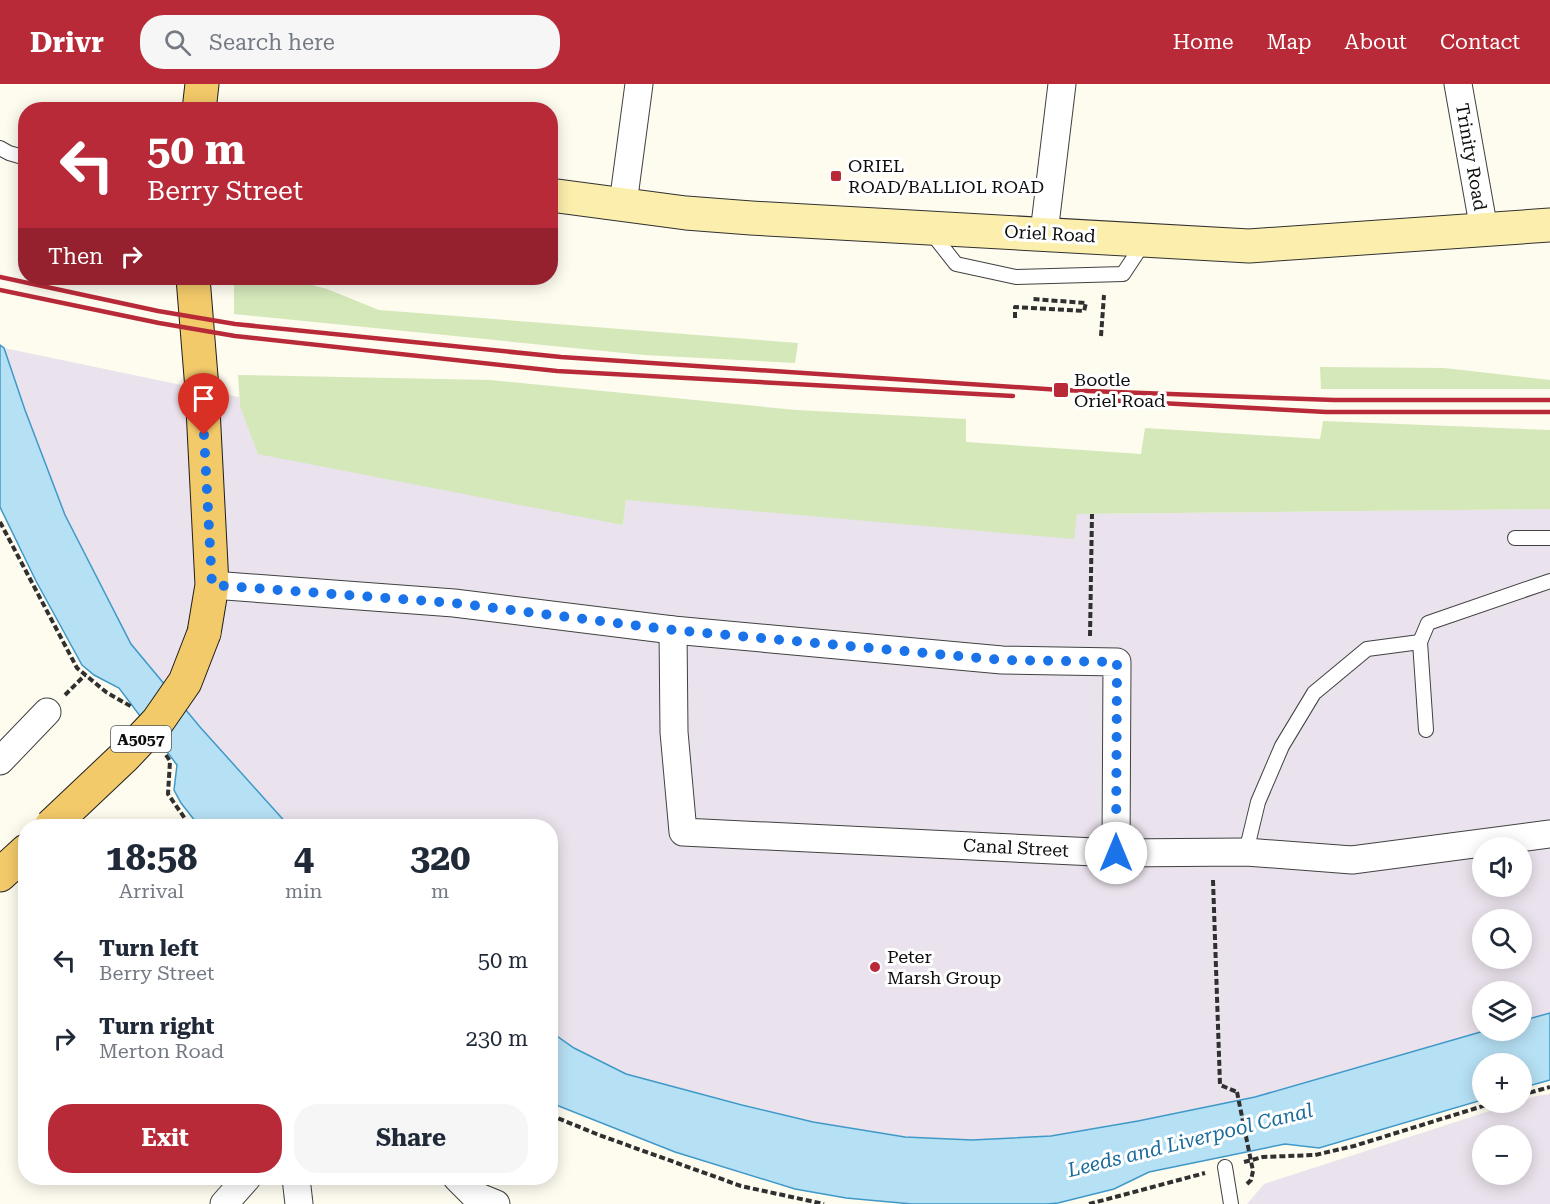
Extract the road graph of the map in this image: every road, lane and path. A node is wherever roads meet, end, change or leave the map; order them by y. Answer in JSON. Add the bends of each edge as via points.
{"nodes":[{"id":1,"x":202,"y":84,"type":"edge"},
{"id":2,"x":639,"y":84,"type":"edge"},
{"id":3,"x":1062,"y":84,"type":"edge"},
{"id":4,"x":1458,"y":84,"type":"edge"},
{"id":5,"x":200,"y":102,"type":"edge"},
{"id":6,"x":0,"y":148,"type":"edge"},
{"id":7,"x":18,"y":156,"type":"edge"},
{"id":8,"x":558,"y":196,"type":"edge"},
{"id":9,"x":623,"y":204,"type":"junction"},
{"id":10,"x":1550,"y":225,"type":"edge"},
{"id":11,"x":927,"y":228,"type":"junction"},
{"id":12,"x":1484,"y":230,"type":"junction"},
{"id":13,"x":1044,"y":233,"type":"junction"},
{"id":14,"x":1147,"y":239,"type":"junction"},
{"id":15,"x":1032,"y":277,"type":"junction"},
{"id":16,"x":194,"y":285,"type":"edge"},
{"id":17,"x":1015,"y":318,"type":"dead end"},
{"id":18,"x":1092,"y":514,"type":"dead end"},
{"id":19,"x":0,"y":522,"type":"edge"},
{"id":20,"x":1515,"y":538,"type":"dead end"},
{"id":21,"x":1550,"y":538,"type":"edge"},
{"id":22,"x":1550,"y":581,"type":"edge"},
{"id":23,"x":212,"y":585,"type":"junction"},
{"id":24,"x":673,"y":630,"type":"junction"},
{"id":25,"x":1420,"y":642,"type":"junction"},
{"id":26,"x":1089,"y":661,"type":"junction"},
{"id":27,"x":47,"y":712,"type":"dead end"},
{"id":28,"x":137,"y":715,"type":"dead end"},
{"id":29,"x":1426,"y":730,"type":"dead end"},
{"id":30,"x":164,"y":751,"type":"dead end"},
{"id":31,"x":0,"y":760,"type":"edge"},
{"id":32,"x":58,"y":819,"type":"edge"},
{"id":33,"x":185,"y":819,"type":"edge"},
{"id":34,"x":1550,"y":834,"type":"edge"},
{"id":35,"x":1212,"y":852,"type":"junction"},
{"id":36,"x":1246,"y":852,"type":"junction"},
{"id":37,"x":1116,"y":853,"type":"junction"},
{"id":38,"x":1550,"y":1087,"type":"edge"},
{"id":39,"x":1532,"y":1092,"type":"edge"},
{"id":40,"x":1472,"y":1109,"type":"edge"},
{"id":41,"x":558,"y":1118,"type":"edge"},
{"id":42,"x":1225,"y":1167,"type":"junction"},
{"id":43,"x":1253,"y":1171,"type":"dead end"},
{"id":44,"x":242,"y":1185,"type":"edge"},
{"id":45,"x":297,"y":1185,"type":"edge"},
{"id":46,"x":224,"y":1204,"type":"edge"},
{"id":47,"x":299,"y":1204,"type":"edge"},
{"id":48,"x":824,"y":1204,"type":"edge"},
{"id":49,"x":1089,"y":1204,"type":"edge"},
{"id":50,"x":1231,"y":1204,"type":"edge"}],
"edges":[{"from":1,"to":5,"type":"main road"},
{"from":2,"to":9,"type":"street"},
{"from":3,"to":13,"type":"street"},
{"from":4,"to":12,"type":"street","name":"Trinity Road"},
{"from":6,"to":7,"type":"lane"},
{"from":8,"to":9,"type":"main road","name":"Oriel Road"},
{"from":9,"to":11,"type":"main road","name":"Oriel Road","via":[[740,218]]},
{"from":10,"to":12,"type":"main road","name":"Oriel Road"},
{"from":11,"to":13,"type":"main road","name":"Oriel Road"},
{"from":11,"to":15,"type":"lane","via":[[956,264]]},
{"from":12,"to":14,"type":"main road","name":"Oriel Road","via":[[1249,246]]},
{"from":13,"to":14,"type":"main road","name":"Oriel Road"},
{"from":14,"to":15,"type":"lane","via":[[1123,274]]},
{"from":15,"to":17,"type":"path","via":[[1030,299],[1086,303],[1084,312],[1015,307]]},
{"from":16,"to":23,"type":"main road","number":"A5057"},
{"from":18,"to":26,"type":"path"},
{"from":19,"to":28,"type":"path","via":[[77,668],[131,706]]},
{"from":20,"to":21,"type":"lane"},
{"from":22,"to":25,"type":"lane","via":[[1428,623]]},
{"from":23,"to":24,"type":"street","via":[[454,603]]},
{"from":23,"to":32,"type":"main road","number":"A5057","bridge":true,"via":[[204,633],[185,682],[158,721]]},
{"from":24,"to":26,"type":"street","via":[[1002,660]]},
{"from":24,"to":37,"type":"street","name":"Canal Street","via":[[674,732],[683,832]]},
{"from":25,"to":29,"type":"lane"},
{"from":25,"to":36,"type":"lane","via":[[1367,649],[1314,693],[1282,746],[1262,793]]},
{"from":26,"to":37,"type":"street","via":[[1117,662]]},
{"from":27,"to":31,"type":"street"},
{"from":30,"to":33,"type":"path","via":[[170,760],[168,794]]},
{"from":34,"to":36,"type":"street","name":"Canal Street","via":[[1352,860]]},
{"from":35,"to":36,"type":"street","name":"Canal Street"},
{"from":35,"to":37,"type":"street","name":"Canal Street"},
{"from":35,"to":43,"type":"path","bridge":true,"via":[[1220,1085],[1237,1092]]},
{"from":38,"to":39,"type":"path"},
{"from":40,"to":42,"type":"path","via":[[1354,1146],[1315,1155],[1263,1157]]},
{"from":41,"to":48,"type":"path","via":[[741,1186]]},
{"from":42,"to":49,"type":"path"},
{"from":42,"to":50,"type":"lane"},
{"from":44,"to":46,"type":"street"},
{"from":45,"to":47,"type":"street"}]}
